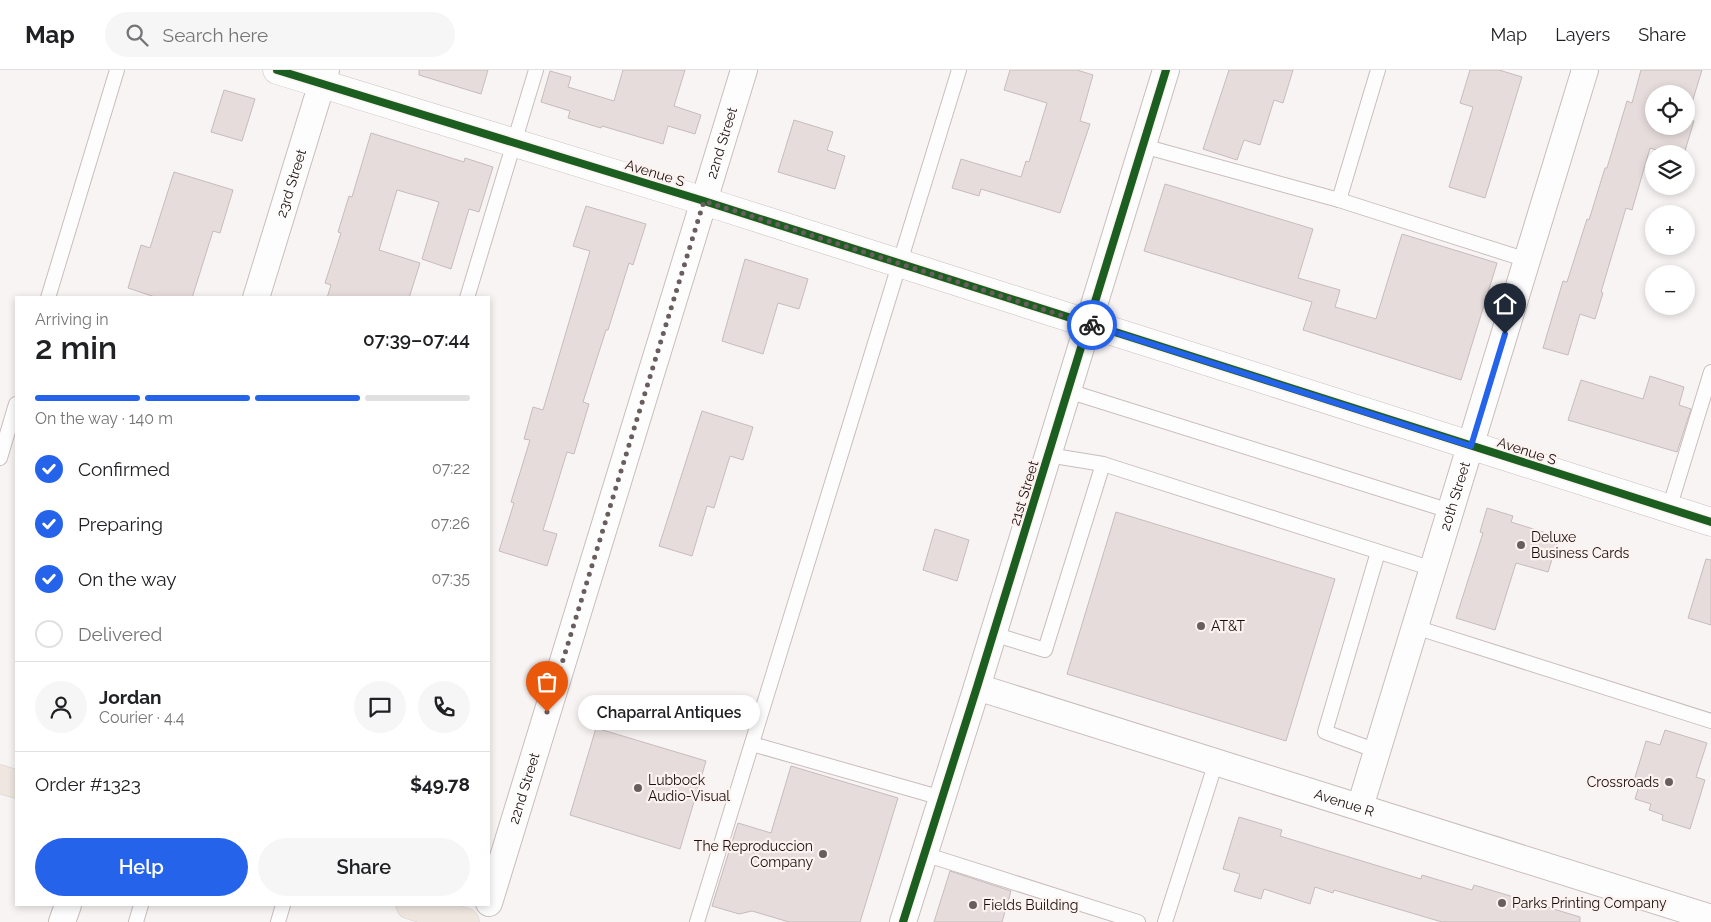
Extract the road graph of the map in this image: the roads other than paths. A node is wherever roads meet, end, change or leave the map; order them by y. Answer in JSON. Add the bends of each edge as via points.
{"nodes":[{"id":1,"x":117,"y":70,"type":"edge"},
{"id":2,"x":277,"y":70,"type":"edge"},
{"id":3,"x":536,"y":70,"type":"edge"},
{"id":4,"x":744,"y":70,"type":"edge"},
{"id":5,"x":959,"y":70,"type":"edge"},
{"id":6,"x":1166,"y":70,"type":"edge"},
{"id":7,"x":1378,"y":70,"type":"edge"},
{"id":8,"x":1586,"y":70,"type":"edge"},
{"id":9,"x":324,"y":77,"type":"edge"},
{"id":10,"x":514,"y":142,"type":"junction"},
{"id":11,"x":1143,"y":146,"type":"junction"},
{"id":12,"x":1339,"y":200,"type":"junction"},
{"id":13,"x":704,"y":201,"type":"junction"},
{"id":14,"x":1528,"y":260,"type":"junction"},
{"id":15,"x":900,"y":264,"type":"junction"},
{"id":16,"x":49,"y":296,"type":"edge"},
{"id":17,"x":257,"y":296,"type":"edge"},
{"id":18,"x":468,"y":296,"type":"edge"},
{"id":19,"x":1088,"y":324,"type":"junction"},
{"id":20,"x":1711,"y":372,"type":"edge"},
{"id":21,"x":1068,"y":390,"type":"junction"},
{"id":22,"x":15,"y":407,"type":"edge"},
{"id":23,"x":1471,"y":446,"type":"junction"},
{"id":24,"x":1048,"y":455,"type":"junction"},
{"id":25,"x":0,"y":458,"type":"edge"},
{"id":26,"x":1103,"y":464,"type":"junction"},
{"id":27,"x":1669,"y":509,"type":"junction"},
{"id":28,"x":1450,"y":511,"type":"junction"},
{"id":29,"x":1711,"y":522,"type":"edge"},
{"id":30,"x":1378,"y":552,"type":"junction"},
{"id":31,"x":1433,"y":569,"type":"junction"},
{"id":32,"x":1415,"y":627,"type":"junction"},
{"id":33,"x":993,"y":634,"type":"junction"},
{"id":34,"x":977,"y":687,"type":"junction"},
{"id":35,"x":1711,"y":721,"type":"edge"},
{"id":36,"x":752,"y":744,"type":"junction"},
{"id":37,"x":1377,"y":751,"type":"junction"},
{"id":38,"x":1216,"y":762,"type":"junction"},
{"id":39,"x":0,"y":779,"type":"edge"},
{"id":40,"x":15,"y":784,"type":"edge"},
{"id":41,"x":942,"y":798,"type":"junction"},
{"id":42,"x":1360,"y":807,"type":"junction"},
{"id":43,"x":924,"y":854,"type":"junction"},
{"id":44,"x":490,"y":897,"type":"edge"},
{"id":45,"x":68,"y":906,"type":"edge"},
{"id":46,"x":141,"y":906,"type":"edge"},
{"id":47,"x":283,"y":906,"type":"edge"},
{"id":48,"x":413,"y":906,"type":"edge"},
{"id":49,"x":487,"y":906,"type":"edge"},
{"id":50,"x":1711,"y":918,"type":"edge"},
{"id":51,"x":62,"y":922,"type":"edge"},
{"id":52,"x":136,"y":922,"type":"edge"},
{"id":53,"x":278,"y":922,"type":"edge"},
{"id":54,"x":465,"y":922,"type":"edge"},
{"id":55,"x":483,"y":922,"type":"edge"},
{"id":56,"x":697,"y":922,"type":"edge"},
{"id":57,"x":903,"y":922,"type":"edge"},
{"id":58,"x":1138,"y":922,"type":"edge"},
{"id":59,"x":1165,"y":922,"type":"edge"}],
"edges":[{"from":1,"to":16,"type":"lane"},
{"from":2,"to":9,"type":"street","name":"Avenue S"},
{"from":3,"to":10,"type":"lane"},
{"from":4,"to":13,"type":"street","name":"22nd Street"},
{"from":5,"to":15,"type":"lane"},
{"from":6,"to":11,"type":"street","name":"21st Street"},
{"from":7,"to":12,"type":"lane"},
{"from":8,"to":14,"type":"street","name":"20th Street"},
{"from":9,"to":10,"type":"street","name":"Avenue S"},
{"from":9,"to":17,"type":"street","name":"23rd Street"},
{"from":10,"to":13,"type":"street","name":"Avenue S"},
{"from":10,"to":18,"type":"lane"},
{"from":11,"to":12,"type":"lane"},
{"from":11,"to":19,"type":"street","name":"21st Street"},
{"from":12,"to":14,"type":"lane"},
{"from":13,"to":15,"type":"street","name":"Avenue S"},
{"from":13,"to":44,"type":"street","name":"22nd Street"},
{"from":14,"to":23,"type":"street","name":"20th Street"},
{"from":15,"to":19,"type":"street","name":"Avenue S"},
{"from":15,"to":36,"type":"lane"},
{"from":19,"to":21,"type":"street","name":"21st Street"},
{"from":19,"to":23,"type":"street","name":"Avenue S"},
{"from":20,"to":27,"type":"lane"},
{"from":21,"to":24,"type":"street","name":"21st Street"},
{"from":21,"to":28,"type":"lane"},
{"from":22,"to":25,"type":"lane"},
{"from":23,"to":27,"type":"street","name":"Avenue S"},
{"from":23,"to":28,"type":"street","name":"20th Street"},
{"from":24,"to":26,"type":"lane"},
{"from":24,"to":33,"type":"street","name":"21st Street"},
{"from":26,"to":30,"type":"lane"},
{"from":26,"to":33,"type":"lane","via":[[1044,650]]},
{"from":27,"to":29,"type":"street","name":"Avenue S"},
{"from":28,"to":31,"type":"street","name":"20th Street"},
{"from":30,"to":31,"type":"lane"},
{"from":30,"to":37,"type":"lane","via":[[1325,732]]},
{"from":31,"to":32,"type":"street","name":"20th Street"},
{"from":32,"to":35,"type":"lane"},
{"from":32,"to":37,"type":"street","name":"20th Street"},
{"from":33,"to":34,"type":"street","name":"21st Street"},
{"from":34,"to":38,"type":"street","name":"Avenue R"},
{"from":34,"to":41,"type":"street","name":"21st Street"},
{"from":36,"to":41,"type":"lane"},
{"from":36,"to":56,"type":"lane"},
{"from":37,"to":42,"type":"street","name":"20th Street"},
{"from":38,"to":42,"type":"street","name":"Avenue R"},
{"from":38,"to":59,"type":"lane"},
{"from":39,"to":40,"type":"highway"},
{"from":41,"to":43,"type":"street","name":"21st Street"},
{"from":42,"to":50,"type":"street","name":"Avenue R"},
{"from":43,"to":57,"type":"street","name":"21st Street"},
{"from":43,"to":58,"type":"lane"},
{"from":45,"to":51,"type":"street"},
{"from":46,"to":52,"type":"lane"},
{"from":47,"to":53,"type":"lane"},
{"from":48,"to":54,"type":"highway"},
{"from":49,"to":55,"type":"street","name":"22nd Street"}]}
